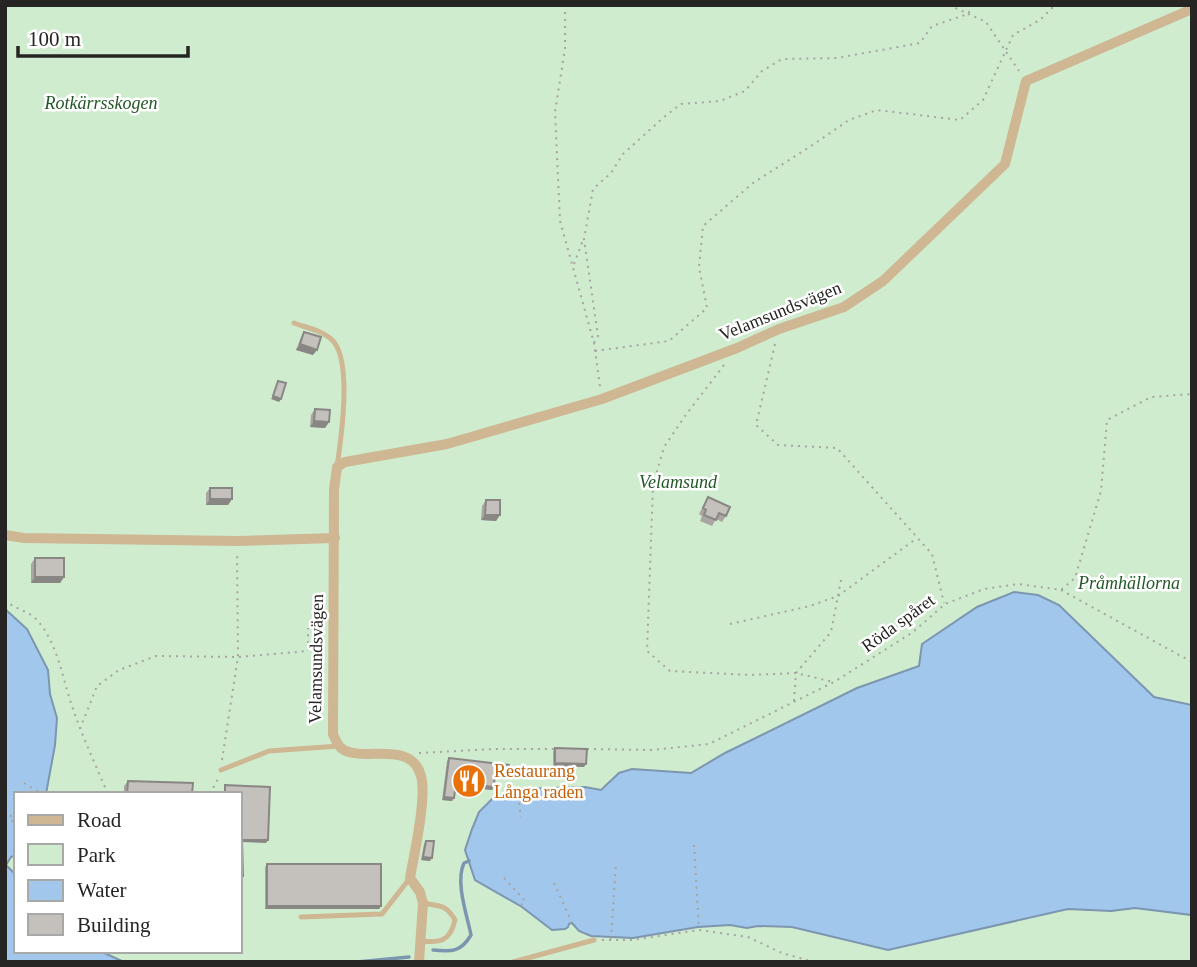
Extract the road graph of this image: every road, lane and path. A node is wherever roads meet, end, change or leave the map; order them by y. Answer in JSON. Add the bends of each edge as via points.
{"nodes":[{"id":1,"x":565,"y":5,"type":"edge"},
{"id":2,"x":949,"y":5,"type":"edge"},
{"id":3,"x":972,"y":5,"type":"edge"},
{"id":4,"x":1055,"y":5,"type":"edge"},
{"id":5,"x":1192,"y":9,"type":"edge"},
{"id":6,"x":968,"y":14,"type":"junction"},
{"id":7,"x":1005,"y":51,"type":"junction"},
{"id":8,"x":1026,"y":81,"type":"junction"},
{"id":9,"x":584,"y":239,"type":"junction"},
{"id":10,"x":573,"y":267,"type":"junction"},
{"id":11,"x":294,"y":323,"type":"dead end"},
{"id":12,"x":779,"y":329,"type":"junction"},
{"id":13,"x":594,"y":343,"type":"junction"},
{"id":14,"x":737,"y":348,"type":"junction"},
{"id":15,"x":595,"y":351,"type":"junction"},
{"id":16,"x":1192,"y":394,"type":"edge"},
{"id":17,"x":602,"y":399,"type":"junction"},
{"id":18,"x":337,"y":467,"type":"junction"},
{"id":19,"x":5,"y":535,"type":"edge"},
{"id":20,"x":335,"y":538,"type":"junction"},
{"id":21,"x":918,"y":538,"type":"junction"},
{"id":22,"x":237,"y":541,"type":"junction"},
{"id":23,"x":842,"y":575,"type":"dead end"},
{"id":24,"x":1061,"y":590,"type":"junction"},
{"id":25,"x":838,"y":596,"type":"junction"},
{"id":26,"x":5,"y":600,"type":"edge"},
{"id":27,"x":945,"y":604,"type":"junction"},
{"id":28,"x":730,"y":624,"type":"dead end"},
{"id":29,"x":308,"y":628,"type":"dead end"},
{"id":30,"x":238,"y":657,"type":"junction"},
{"id":31,"x":1192,"y":662,"type":"edge"},
{"id":32,"x":796,"y":673,"type":"junction"},
{"id":33,"x":834,"y":682,"type":"junction"},
{"id":34,"x":794,"y":702,"type":"junction"},
{"id":35,"x":80,"y":729,"type":"junction"},
{"id":36,"x":338,"y":746,"type":"junction"},
{"id":37,"x":561,"y":749,"type":"edge"},
{"id":38,"x":587,"y":749,"type":"edge"},
{"id":39,"x":400,"y":754,"type":"junction"},
{"id":40,"x":221,"y":770,"type":"junction"},
{"id":41,"x":24,"y":783,"type":"dead end"},
{"id":42,"x":517,"y":789,"type":"dead end"},
{"id":43,"x":39,"y":792,"type":"edge"},
{"id":44,"x":107,"y":792,"type":"edge"},
{"id":45,"x":211,"y":792,"type":"edge"},
{"id":46,"x":521,"y":817,"type":"dead end"},
{"id":47,"x":694,"y":845,"type":"dead end"},
{"id":48,"x":616,"y":862,"type":"dead end"},
{"id":49,"x":410,"y":878,"type":"junction"},
{"id":50,"x":504,"y":878,"type":"dead end"},
{"id":51,"x":554,"y":883,"type":"dead end"},
{"id":52,"x":424,"y":903,"type":"junction"},
{"id":53,"x":520,"y":906,"type":"dead end"},
{"id":54,"x":301,"y":917,"type":"dead end"},
{"id":55,"x":571,"y":925,"type":"dead end"},
{"id":56,"x":699,"y":930,"type":"junction"},
{"id":57,"x":594,"y":940,"type":"joint"},
{"id":58,"x":611,"y":940,"type":"junction"},
{"id":59,"x":421,"y":942,"type":"junction"},
{"id":60,"x":419,"y":962,"type":"edge"},
{"id":61,"x":513,"y":962,"type":"edge"},
{"id":62,"x":814,"y":962,"type":"edge"}],
"edges":[{"from":1,"to":10,"type":"path","via":[[565,49],[555,112],[560,221]]},
{"from":2,"to":6,"type":"path"},
{"from":3,"to":6,"type":"path"},
{"from":4,"to":7,"type":"path","via":[[1013,35]]},
{"from":5,"to":8,"type":"street"},
{"from":6,"to":7,"type":"path","via":[[986,22]]},
{"from":6,"to":9,"type":"path","via":[[932,26],[920,43],[838,58],[782,59],[762,71],[745,91],[720,101],[681,104],[623,154],[593,189]]},
{"from":7,"to":8,"type":"path"},
{"from":7,"to":15,"type":"path","via":[[983,100],[960,120],[877,110],[849,120],[753,183],[703,226],[699,267],[706,308],[669,341]]},
{"from":8,"to":12,"type":"street","name":"Velamsundsvägen","via":[[1005,164],[883,281],[844,307]]},
{"from":9,"to":10,"type":"path"},
{"from":9,"to":13,"type":"path","via":[[598,336]]},
{"from":10,"to":13,"type":"path"},
{"from":11,"to":18,"type":"lane","via":[[334,342],[343,364],[343,428]]},
{"from":12,"to":14,"type":"street","name":"Velamsundsvägen"},
{"from":12,"to":21,"type":"path","via":[[756,425],[778,445],[837,447]]},
{"from":13,"to":15,"type":"path"},
{"from":14,"to":17,"type":"street","name":"Velamsundsvägen"},
{"from":14,"to":32,"type":"path","via":[[664,447],[653,485],[648,651],[670,671]]},
{"from":15,"to":17,"type":"path"},
{"from":16,"to":24,"type":"path","via":[[1151,397],[1107,420],[1101,491],[1075,578]]},
{"from":17,"to":18,"type":"street","name":"Velamsundsvägen","via":[[447,444]]},
{"from":18,"to":20,"type":"street","name":"Velamsundsvägen"},
{"from":19,"to":22,"type":"street"},
{"from":20,"to":22,"type":"street"},
{"from":20,"to":36,"type":"street","name":"Velamsundsvägen","via":[[333,734]]},
{"from":21,"to":25,"type":"path"},
{"from":21,"to":27,"type":"path","via":[[932,554]]},
{"from":22,"to":30,"type":"path"},
{"from":23,"to":25,"type":"path"},
{"from":24,"to":27,"type":"path","name":"Röda spåret","via":[[1019,584],[984,589]]},
{"from":24,"to":31,"type":"path"},
{"from":25,"to":28,"type":"path"},
{"from":25,"to":32,"type":"path","via":[[831,632]]},
{"from":26,"to":35,"type":"path","via":[[35,618],[54,645]]},
{"from":27,"to":33,"type":"path","name":"Röda spåret","via":[[913,632]]},
{"from":29,"to":30,"type":"path","via":[[308,651]]},
{"from":30,"to":35,"type":"path","via":[[156,656],[119,670],[97,686]]},
{"from":30,"to":40,"type":"path"},
{"from":32,"to":33,"type":"path"},
{"from":32,"to":34,"type":"path"},
{"from":33,"to":34,"type":"path","name":"Röda spåret"},
{"from":34,"to":38,"type":"path","name":"Röda spåret","via":[[709,744],[653,750]]},
{"from":35,"to":44,"type":"path"},
{"from":36,"to":39,"type":"street","name":"Velamsundsvägen","via":[[358,753]]},
{"from":36,"to":40,"type":"lane","via":[[269,751]]},
{"from":37,"to":39,"type":"path"},
{"from":39,"to":49,"type":"street","via":[[416,766],[421,777]]},
{"from":40,"to":45,"type":"path"},
{"from":41,"to":43,"type":"path"},
{"from":42,"to":46,"type":"path"},
{"from":47,"to":56,"type":"path"},
{"from":48,"to":58,"type":"path"},
{"from":49,"to":52,"type":"street"},
{"from":49,"to":54,"type":"lane","via":[[382,914]]},
{"from":50,"to":53,"type":"path","via":[[525,901]]},
{"from":51,"to":55,"type":"path"},
{"from":52,"to":59,"type":"street"},
{"from":52,"to":59,"type":"lane","via":[[450,910],[455,920],[447,937]]},
{"from":56,"to":58,"type":"path"},
{"from":56,"to":62,"type":"path","via":[[748,937]]},
{"from":57,"to":58,"type":"path"},
{"from":57,"to":61,"type":"lane"},
{"from":59,"to":60,"type":"street"}]}
